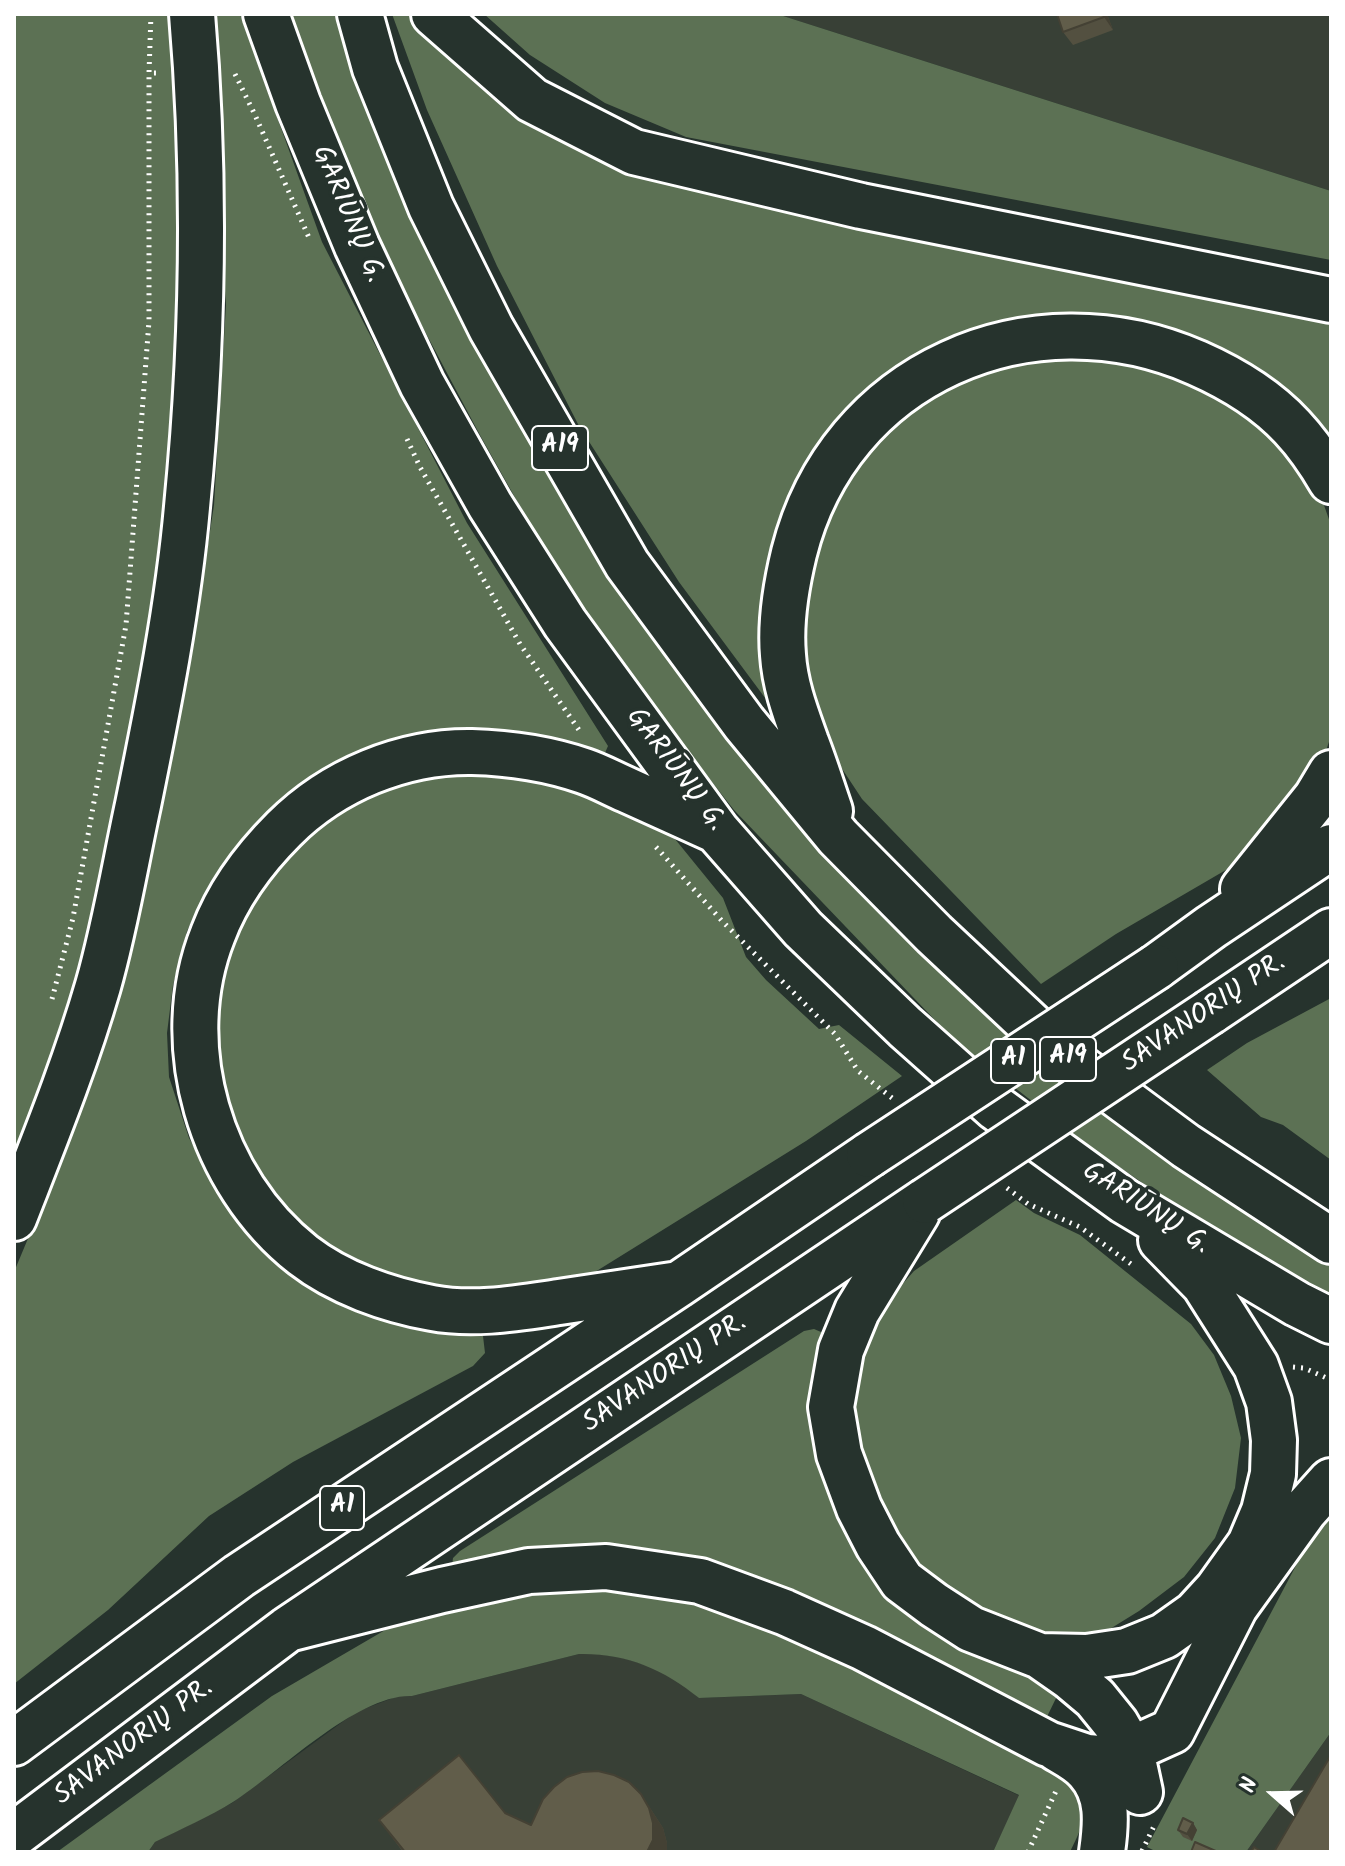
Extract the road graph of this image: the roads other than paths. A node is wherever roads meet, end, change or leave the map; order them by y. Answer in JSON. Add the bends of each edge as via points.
{"nodes":[{"id":1,"x":192,"y":14,"type":"edge"},
{"id":2,"x":266,"y":14,"type":"edge"},
{"id":3,"x":360,"y":14,"type":"edge"},
{"id":4,"x":434,"y":14,"type":"edge"},
{"id":5,"x":1331,"y":300,"type":"edge"},
{"id":6,"x":1331,"y":481,"type":"edge"},
{"id":7,"x":1331,"y":773,"type":"edge"},
{"id":8,"x":717,"y":831,"type":"junction"},
{"id":9,"x":838,"y":837,"type":"junction"},
{"id":10,"x":1331,"y":847,"type":"edge"},
{"id":11,"x":1211,"y":927,"type":"junction"},
{"id":12,"x":1331,"y":931,"type":"edge"},
{"id":13,"x":925,"y":1201,"type":"junction"},
{"id":14,"x":1124,"y":1201,"type":"junction"},
{"id":15,"x":14,"y":1218,"type":"edge"},
{"id":16,"x":1331,"y":1241,"type":"edge"},
{"id":17,"x":679,"y":1284,"type":"junction"},
{"id":18,"x":1331,"y":1321,"type":"edge"},
{"id":19,"x":1331,"y":1481,"type":"edge"},
{"id":20,"x":1250,"y":1544,"type":"junction"},
{"id":21,"x":1235,"y":1607,"type":"junction"},
{"id":22,"x":288,"y":1629,"type":"junction"},
{"id":23,"x":1040,"y":1656,"type":"junction"},
{"id":24,"x":14,"y":1743,"type":"edge"},
{"id":25,"x":1059,"y":1750,"type":"junction"},
{"id":26,"x":1131,"y":1750,"type":"junction"},
{"id":27,"x":1140,"y":1792,"type":"dead end"},
{"id":28,"x":14,"y":1835,"type":"edge"},
{"id":29,"x":1102,"y":1852,"type":"edge"}],
"edges":[{"from":1,"to":15,"type":"highway","via":[[200,282],[187,508],[170,635],[98,985]]},
{"from":2,"to":8,"type":"highway","name":"GARIŪNŲ G.","via":[[357,246],[422,384],[565,623]]},
{"from":3,"to":9,"type":"highway","number":"A19","via":[[375,68],[431,207],[491,328],[619,551],[744,723]]},
{"from":4,"to":5,"type":"highway","via":[[532,100],[634,152],[861,206]]},
{"from":6,"to":9,"type":"highway","via":[[1292,427],[1251,392],[1171,352],[1122,341],[1026,339],[935,370],[898,393],[845,443],[826,472],[797,541],[784,608],[789,693]]},
{"from":7,"to":11,"type":"highway"},
{"from":8,"to":14,"type":"highway","name":"GARIŪNŲ G.","via":[[803,929],[905,1027],[996,1108]]},
{"from":8,"to":17,"type":"highway","via":[[586,772],[539,759],[473,752],[433,754],[394,764],[326,794],[297,816],[246,872],[213,934],[196,1009],[200,1086],[228,1163],[278,1232],[331,1273],[395,1300],[472,1312]]},
{"from":9,"to":16,"type":"highway","number":"A19","via":[[1063,1055],[1186,1146]]},
{"from":10,"to":11,"type":"highway","number":"A1"},
{"from":11,"to":17,"type":"highway","number":"A1","bridge":true},
{"from":12,"to":13,"type":"highway","name":"SAVANORIŲ PR.","number":"A1","bridge":true},
{"from":13,"to":22,"type":"highway","name":"SAVANORIŲ PR.","number":"A1"},
{"from":13,"to":23,"type":"highway","via":[[857,1311],[841,1350],[831,1407],[839,1454],[859,1508],[902,1581],[971,1629]]},
{"from":14,"to":18,"type":"highway","name":"GARIŪNŲ G."},
{"from":14,"to":20,"type":"highway","via":[[1204,1284],[1256,1366],[1269,1402],[1273,1474]]},
{"from":17,"to":24,"type":"highway","number":"A1","via":[[239,1576]]},
{"from":19,"to":21,"type":"highway"},
{"from":20,"to":21,"type":"highway"},
{"from":20,"to":23,"type":"highway","via":[[1195,1614],[1164,1636],[1127,1651]]},
{"from":21,"to":26,"type":"highway","via":[[1172,1731]]},
{"from":22,"to":25,"type":"highway","via":[[529,1571],[606,1567],[700,1581],[864,1648]]},
{"from":22,"to":28,"type":"highway","name":"SAVANORIŲ PR.","number":"A1"},
{"from":23,"to":26,"type":"highway","via":[[1095,1698]]},
{"from":25,"to":26,"type":"highway","via":[[1110,1759]]},
{"from":25,"to":29,"type":"highway","via":[[1088,1771],[1101,1792],[1107,1821]]},
{"from":26,"to":27,"type":"highway"}]}
